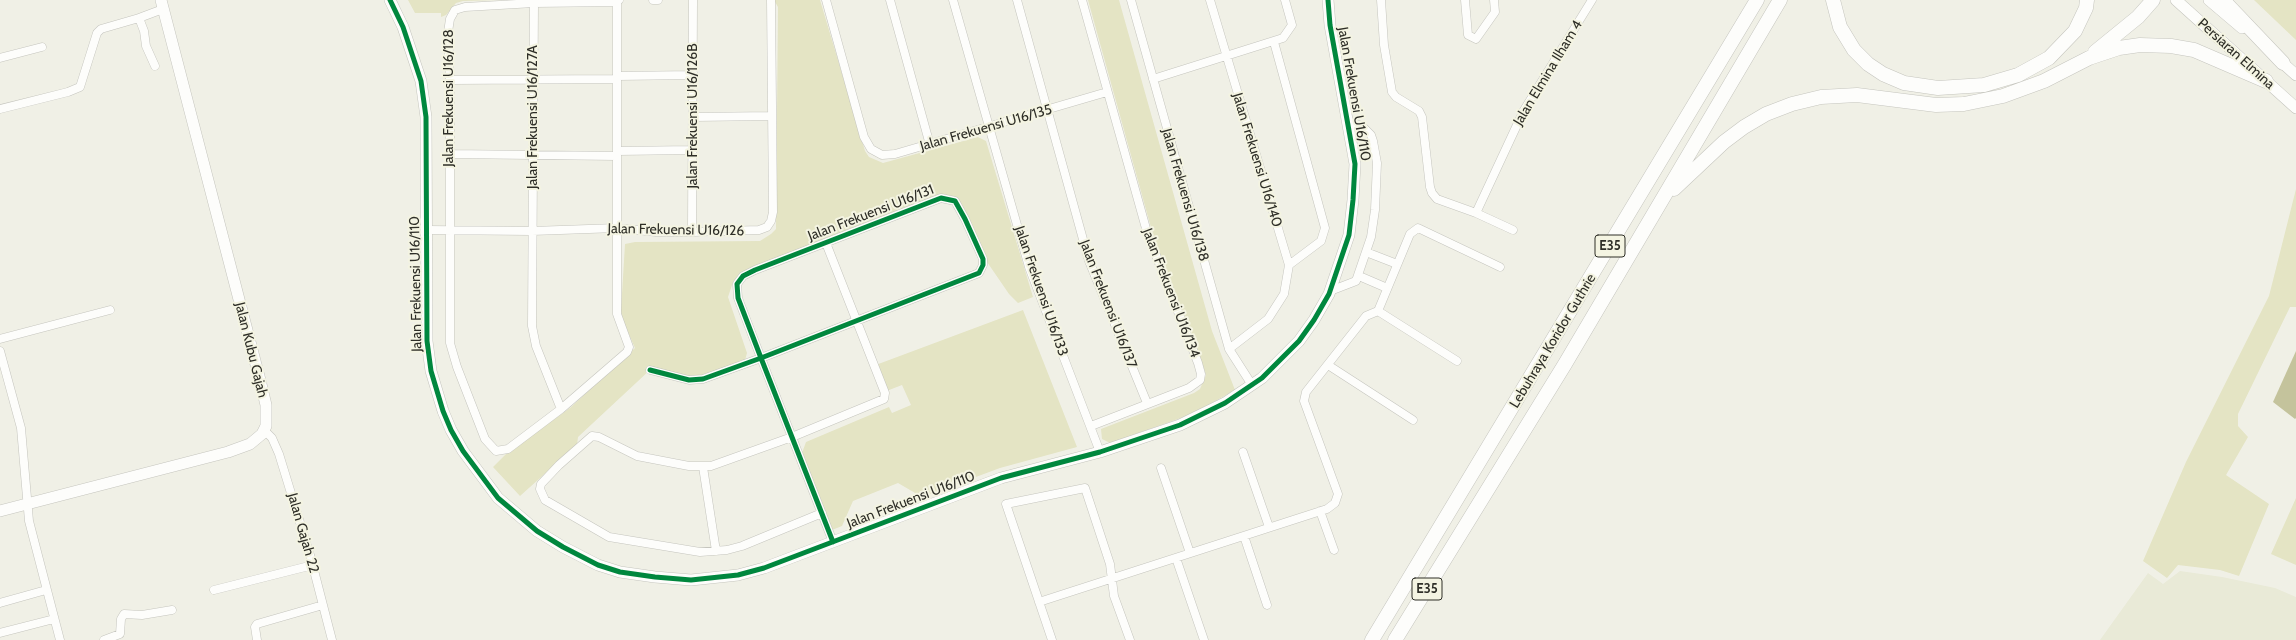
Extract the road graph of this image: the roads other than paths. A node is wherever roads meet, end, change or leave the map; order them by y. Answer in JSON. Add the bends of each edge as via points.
{"nodes":[{"id":1,"x":390,"y":0,"type":"edge"},
{"id":2,"x":653,"y":0,"type":"edge"},
{"id":3,"x":658,"y":0,"type":"edge"},
{"id":4,"x":693,"y":0,"type":"edge"},
{"id":5,"x":771,"y":0,"type":"edge"},
{"id":6,"x":826,"y":0,"type":"edge"},
{"id":7,"x":890,"y":0,"type":"edge"},
{"id":8,"x":953,"y":0,"type":"edge"},
{"id":9,"x":1017,"y":0,"type":"edge"},
{"id":10,"x":1082,"y":0,"type":"edge"},
{"id":11,"x":1131,"y":0,"type":"edge"},
{"id":12,"x":1210,"y":0,"type":"edge"},
{"id":13,"x":1285,"y":0,"type":"edge"},
{"id":14,"x":1328,"y":0,"type":"edge"},
{"id":15,"x":1381,"y":0,"type":"edge"},
{"id":16,"x":1465,"y":0,"type":"edge"},
{"id":17,"x":1494,"y":0,"type":"edge"},
{"id":18,"x":1592,"y":0,"type":"edge"},
{"id":19,"x":1747,"y":0,"type":"edge"},
{"id":20,"x":1757,"y":0,"type":"edge"},
{"id":21,"x":1780,"y":0,"type":"edge"},
{"id":22,"x":1833,"y":0,"type":"edge"},
{"id":23,"x":2087,"y":0,"type":"edge"},
{"id":24,"x":2153,"y":0,"type":"edge"},
{"id":25,"x":2176,"y":0,"type":"edge"},
{"id":26,"x":2209,"y":0,"type":"edge"},
{"id":27,"x":2222,"y":0,"type":"edge"},
{"id":28,"x":618,"y":1,"type":"edge"},
{"id":29,"x":534,"y":3,"type":"junction"},
{"id":30,"x":162,"y":5,"type":"edge"},
{"id":31,"x":139,"y":18,"type":"junction"},
{"id":32,"x":1274,"y":42,"type":"junction"},
{"id":33,"x":42,"y":47,"type":"dead end"},
{"id":34,"x":1226,"y":56,"type":"junction"},
{"id":35,"x":0,"y":58,"type":"edge"},
{"id":36,"x":2089,"y":58,"type":"junction"},
{"id":37,"x":2283,"y":63,"type":"junction"},
{"id":38,"x":155,"y":66,"type":"dead end"},
{"id":39,"x":694,"y":75,"type":"junction"},
{"id":40,"x":2296,"y":75,"type":"edge"},
{"id":41,"x":617,"y":77,"type":"junction"},
{"id":42,"x":534,"y":79,"type":"junction"},
{"id":43,"x":1153,"y":79,"type":"junction"},
{"id":44,"x":450,"y":80,"type":"junction"},
{"id":45,"x":2266,"y":81,"type":"junction"},
{"id":46,"x":1107,"y":92,"type":"junction"},
{"id":47,"x":2296,"y":108,"type":"edge"},
{"id":48,"x":0,"y":109,"type":"edge"},
{"id":49,"x":1047,"y":111,"type":"junction"},
{"id":50,"x":772,"y":116,"type":"junction"},
{"id":51,"x":693,"y":117,"type":"junction"},
{"id":52,"x":1347,"y":121,"type":"junction"},
{"id":53,"x":989,"y":128,"type":"junction"},
{"id":54,"x":1681,"y":129,"type":"junction"},
{"id":55,"x":930,"y":145,"type":"junction"},
{"id":56,"x":693,"y":150,"type":"junction"},
{"id":57,"x":617,"y":153,"type":"junction"},
{"id":58,"x":450,"y":154,"type":"junction"},
{"id":59,"x":533,"y":155,"type":"junction"},
{"id":60,"x":1660,"y":202,"type":"junction"},
{"id":61,"x":1476,"y":213,"type":"junction"},
{"id":62,"x":617,"y":228,"type":"junction"},
{"id":63,"x":426,"y":230,"type":"junction"},
{"id":64,"x":450,"y":230,"type":"junction"},
{"id":65,"x":1513,"y":230,"type":"dead end"},
{"id":66,"x":532,"y":231,"type":"junction"},
{"id":67,"x":692,"y":232,"type":"junction"},
{"id":68,"x":826,"y":243,"type":"junction"},
{"id":69,"x":1366,"y":252,"type":"junction"},
{"id":70,"x":1397,"y":264,"type":"junction"},
{"id":71,"x":1289,"y":265,"type":"junction"},
{"id":72,"x":1500,"y":267,"type":"dead end"},
{"id":73,"x":1359,"y":276,"type":"junction"},
{"id":74,"x":1387,"y":288,"type":"junction"},
{"id":75,"x":1330,"y":291,"type":"junction"},
{"id":76,"x":110,"y":310,"type":"dead end"},
{"id":77,"x":1378,"y":311,"type":"junction"},
{"id":78,"x":857,"y":320,"type":"junction"},
{"id":79,"x":0,"y":339,"type":"edge"},
{"id":80,"x":1229,"y":349,"type":"junction"},
{"id":81,"x":0,"y":351,"type":"edge"},
{"id":82,"x":761,"y":358,"type":"junction"},
{"id":83,"x":1457,"y":361,"type":"dead end"},
{"id":84,"x":1328,"y":365,"type":"junction"},
{"id":85,"x":650,"y":370,"type":"dead end"},
{"id":86,"x":1252,"y":385,"type":"junction"},
{"id":87,"x":1147,"y":404,"type":"junction"},
{"id":88,"x":561,"y":409,"type":"junction"},
{"id":89,"x":1413,"y":420,"type":"dead end"},
{"id":90,"x":1091,"y":426,"type":"junction"},
{"id":91,"x":264,"y":430,"type":"junction"},
{"id":92,"x":792,"y":437,"type":"junction"},
{"id":93,"x":1100,"y":452,"type":"junction"},
{"id":94,"x":1243,"y":452,"type":"dead end"},
{"id":95,"x":703,"y":467,"type":"junction"},
{"id":96,"x":1161,"y":468,"type":"dead end"},
{"id":97,"x":28,"y":503,"type":"junction"},
{"id":98,"x":0,"y":511,"type":"edge"},
{"id":99,"x":1320,"y":511,"type":"junction"},
{"id":100,"x":822,"y":513,"type":"junction"},
{"id":101,"x":1269,"y":527,"type":"junction"},
{"id":102,"x":1244,"y":536,"type":"junction"},
{"id":103,"x":833,"y":542,"type":"junction"},
{"id":104,"x":1334,"y":550,"type":"dead end"},
{"id":105,"x":716,"y":551,"type":"junction"},
{"id":106,"x":1190,"y":553,"type":"junction"},
{"id":107,"x":1176,"y":558,"type":"junction"},
{"id":108,"x":313,"y":565,"type":"junction"},
{"id":109,"x":1112,"y":578,"type":"junction"},
{"id":110,"x":46,"y":590,"type":"junction"},
{"id":111,"x":214,"y":590,"type":"dead end"},
{"id":112,"x":1039,"y":602,"type":"junction"},
{"id":113,"x":0,"y":603,"type":"edge"},
{"id":114,"x":322,"y":605,"type":"junction"},
{"id":115,"x":1267,"y":605,"type":"dead end"},
{"id":116,"x":172,"y":610,"type":"dead end"},
{"id":117,"x":54,"y":619,"type":"junction"},
{"id":118,"x":0,"y":633,"type":"edge"},
{"id":119,"x":1397,"y":639,"type":"edge"},
{"id":120,"x":60,"y":640,"type":"edge"},
{"id":121,"x":104,"y":640,"type":"edge"},
{"id":122,"x":257,"y":640,"type":"edge"},
{"id":123,"x":332,"y":640,"type":"edge"},
{"id":124,"x":1052,"y":640,"type":"edge"},
{"id":125,"x":1130,"y":640,"type":"edge"},
{"id":126,"x":1204,"y":640,"type":"edge"},
{"id":127,"x":1372,"y":640,"type":"edge"}],
"edges":[{"from":1,"to":63,"type":"street","name":"Jalan Frekuensi U16/110","via":[[403,27],[421,80],[426,117]]},
{"from":2,"to":3,"type":"street"},
{"from":4,"to":39,"type":"street","name":"Jalan Frekuensi U16/126B"},
{"from":5,"to":50,"type":"street","name":"Jalan Frekuensi U16/126"},
{"from":6,"to":55,"type":"street","name":"Jalan Frekuensi U16/135","via":[[867,144],[876,153],[889,156]]},
{"from":7,"to":55,"type":"street"},
{"from":8,"to":53,"type":"street","name":"Jalan Frekuensi U16/133"},
{"from":9,"to":49,"type":"street","name":"Jalan Frekuensi U16/137"},
{"from":10,"to":46,"type":"street"},
{"from":11,"to":43,"type":"street","name":"Jalan Frekuensi U16/138"},
{"from":12,"to":34,"type":"street","name":"Jalan Frekuensi U16/140"},
{"from":13,"to":32,"type":"street","via":[[1292,25],[1283,38]]},
{"from":14,"to":52,"type":"street","name":"Jalan Frekuensi U16/110"},
{"from":15,"to":61,"type":"street","via":[[1384,45],[1392,92],[1419,111],[1422,117],[1432,193],[1438,199]]},
{"from":16,"to":17,"type":"street","via":[[1468,35],[1476,39],[1495,12]]},
{"from":18,"to":61,"type":"street","name":"Jalan Elmina Ilham 4","via":[[1524,110]]},
{"from":19,"to":54,"type":"highway"},
{"from":20,"to":54,"type":"highway","name":"Lebuhraya Koridor Guthrie","number":"E35"},
{"from":21,"to":60,"type":"highway","name":"Lebuhraya Koridor Guthrie","number":"E35"},
{"from":22,"to":23,"type":"highway","via":[[1840,27],[1854,50],[1868,64],[1882,74],[1904,82],[1938,88],[1984,85],[2018,75],[2050,58],[2075,31]]},
{"from":24,"to":36,"type":"highway","via":[[2138,17]]},
{"from":25,"to":45,"type":"street","name":"Persiaran Elmina"},
{"from":26,"to":37,"type":"street","name":"Persiaran Elmina"},
{"from":27,"to":37,"type":"highway"},
{"from":28,"to":29,"type":"street","name":"Jalan Frekuensi U16/128"},
{"from":28,"to":41,"type":"street","name":"Jalan Frekuensi U16/128"},
{"from":29,"to":42,"type":"street","name":"Jalan Frekuensi U16/127A"},
{"from":29,"to":44,"type":"street","name":"Jalan Frekuensi U16/128","via":[[465,7],[455,10],[448,25]]},
{"from":30,"to":31,"type":"street"},
{"from":30,"to":91,"type":"street","name":"Jalan Kubu Gajah","via":[[260,380],[267,414]]},
{"from":31,"to":38,"type":"street","via":[[146,46]]},
{"from":31,"to":48,"type":"street","via":[[101,29],[97,33],[80,87]]},
{"from":32,"to":34,"type":"street"},
{"from":32,"to":71,"type":"street","via":[[1325,228],[1321,241]]},
{"from":33,"to":35,"type":"street"},
{"from":34,"to":43,"type":"street"},
{"from":34,"to":71,"type":"street","name":"Jalan Frekuensi U16/140"},
{"from":36,"to":45,"type":"highway","via":[[2119,48],[2140,45],[2171,46],[2194,50]]},
{"from":36,"to":60,"type":"highway","via":[[2044,81],[2002,96],[1964,104],[1936,105],[1857,95],[1820,97],[1792,104],[1755,120],[1724,142]]},
{"from":37,"to":40,"type":"street","name":"Persiaran Elmina"},
{"from":39,"to":41,"type":"street"},
{"from":39,"to":51,"type":"street","name":"Jalan Frekuensi U16/126B"},
{"from":41,"to":42,"type":"street"},
{"from":41,"to":57,"type":"street","name":"Jalan Frekuensi U16/128"},
{"from":42,"to":44,"type":"street"},
{"from":42,"to":59,"type":"street","name":"Jalan Frekuensi U16/127A"},
{"from":43,"to":80,"type":"street","name":"Jalan Frekuensi U16/138"},
{"from":44,"to":58,"type":"street","name":"Jalan Frekuensi U16/128"},
{"from":45,"to":47,"type":"street","name":"Persiaran Elmina"},
{"from":46,"to":49,"type":"street","name":"Jalan Frekuensi U16/135"},
{"from":46,"to":87,"type":"street","name":"Jalan Frekuensi U16/134","via":[[1148,236],[1198,363],[1200,374],[1200,380],[1189,388]]},
{"from":49,"to":53,"type":"street","name":"Jalan Frekuensi U16/135"},
{"from":49,"to":87,"type":"street","name":"Jalan Frekuensi U16/137","via":[[1089,261]]},
{"from":50,"to":51,"type":"street"},
{"from":50,"to":67,"type":"street","name":"Jalan Frekuensi U16/126","via":[[773,212],[770,224],[759,230]]},
{"from":51,"to":56,"type":"street","name":"Jalan Frekuensi U16/126B"},
{"from":52,"to":69,"type":"street","via":[[1362,126],[1372,135],[1375,146],[1375,210]]},
{"from":52,"to":75,"type":"street","name":"Jalan Frekuensi U16/110","via":[[1355,164],[1353,200],[1349,234]]},
{"from":53,"to":55,"type":"street","name":"Jalan Frekuensi U16/135"},
{"from":53,"to":90,"type":"street","name":"Jalan Frekuensi U16/133","via":[[1034,281]]},
{"from":54,"to":127,"type":"highway","name":"Lebuhraya Koridor Guthrie","number":"E35"},
{"from":56,"to":57,"type":"street"},
{"from":56,"to":67,"type":"street","name":"Jalan Frekuensi U16/126B"},
{"from":57,"to":59,"type":"street"},
{"from":57,"to":62,"type":"street","name":"Jalan Frekuensi U16/128"},
{"from":58,"to":59,"type":"street"},
{"from":58,"to":64,"type":"street","name":"Jalan Frekuensi U16/128"},
{"from":59,"to":66,"type":"street","name":"Jalan Frekuensi U16/127A"},
{"from":60,"to":119,"type":"highway","name":"Lebuhraya Koridor Guthrie","number":"E35","via":[[1565,364]]},
{"from":61,"to":65,"type":"street"},
{"from":62,"to":66,"type":"street","name":"Jalan Frekuensi U16/126"},
{"from":62,"to":67,"type":"street","name":"Jalan Frekuensi U16/126"},
{"from":62,"to":88,"type":"street","name":"Jalan Frekuensi U16/128","via":[[617,314],[628,350]]},
{"from":63,"to":64,"type":"street","name":"Jalan Frekuensi U16/126"},
{"from":63,"to":103,"type":"street","name":"Jalan Frekuensi U16/110","via":[[427,341],[431,372],[443,411],[463,451],[498,498],[537,531],[598,565],[620,572],[655,578],[691,580],[738,575]]},
{"from":64,"to":66,"type":"street","name":"Jalan Frekuensi U16/126"},
{"from":64,"to":88,"type":"street","name":"Jalan Frekuensi U16/128","via":[[450,342],[485,439],[496,451],[508,449]]},
{"from":66,"to":88,"type":"street","name":"Jalan Frekuensi U16/127A","via":[[532,326],[536,346]]},
{"from":68,"to":78,"type":"street"},
{"from":68,"to":78,"type":"street","name":"Jalan Frekuensi U16/131","via":[[947,198],[959,206],[983,259],[979,273]]},
{"from":68,"to":82,"type":"street","name":"Jalan Frekuensi U16/131","via":[[748,273],[738,284],[738,298]]},
{"from":69,"to":70,"type":"street"},
{"from":69,"to":73,"type":"street"},
{"from":70,"to":72,"type":"street","via":[[1410,234],[1418,228]]},
{"from":70,"to":74,"type":"street"},
{"from":71,"to":80,"type":"street","via":[[1284,294],[1268,319]]},
{"from":73,"to":74,"type":"street"},
{"from":73,"to":75,"type":"street","via":[[1352,284]]},
{"from":74,"to":77,"type":"street"},
{"from":75,"to":86,"type":"street","name":"Jalan Frekuensi U16/110","via":[[1299,341]]},
{"from":76,"to":79,"type":"street"},
{"from":77,"to":83,"type":"street"},
{"from":77,"to":84,"type":"street","via":[[1366,316]]},
{"from":78,"to":82,"type":"street","name":"Jalan Frekuensi U16/131"},
{"from":78,"to":92,"type":"street","via":[[885,397],[882,401]]},
{"from":80,"to":86,"type":"street","name":"Jalan Frekuensi U16/138"},
{"from":81,"to":97,"type":"street","via":[[21,428]]},
{"from":82,"to":85,"type":"street","via":[[696,380]]},
{"from":82,"to":92,"type":"street","name":"Jalan Frekuensi U16/131"},
{"from":84,"to":89,"type":"street"},
{"from":84,"to":99,"type":"street","via":[[1306,392],[1304,401],[1338,494],[1335,503]]},
{"from":86,"to":93,"type":"street","name":"Jalan Frekuensi U16/110","via":[[1225,403],[1180,425]]},
{"from":87,"to":90,"type":"street","name":"Jalan Frekuensi U16/134"},
{"from":90,"to":93,"type":"street","name":"Jalan Frekuensi U16/133"},
{"from":91,"to":97,"type":"street","via":[[250,444],[228,452]]},
{"from":91,"to":108,"type":"street","name":"Jalan Gajah 22","via":[[272,438],[279,454]]},
{"from":92,"to":95,"type":"street","via":[[717,465]]},
{"from":92,"to":100,"type":"street","name":"Jalan Frekuensi U16/131"},
{"from":93,"to":103,"type":"street","name":"Jalan Frekuensi U16/110","via":[[1002,478]]},
{"from":94,"to":101,"type":"street"},
{"from":95,"to":105,"type":"street"},
{"from":95,"to":105,"type":"street","via":[[637,456],[592,436],[559,465],[541,484],[540,489],[545,500],[609,537],[700,552]]},
{"from":96,"to":106,"type":"street"},
{"from":97,"to":98,"type":"street"},
{"from":97,"to":110,"type":"street"},
{"from":99,"to":101,"type":"street"},
{"from":99,"to":104,"type":"street"},
{"from":100,"to":103,"type":"street","name":"Jalan Frekuensi U16/131"},
{"from":100,"to":105,"type":"street","via":[[742,546]]},
{"from":101,"to":102,"type":"street"},
{"from":102,"to":106,"type":"street"},
{"from":102,"to":115,"type":"street"},
{"from":106,"to":107,"type":"street"},
{"from":107,"to":109,"type":"street"},
{"from":107,"to":126,"type":"street"},
{"from":108,"to":111,"type":"street"},
{"from":108,"to":114,"type":"street","name":"Jalan Gajah 22"},
{"from":109,"to":112,"type":"street"},
{"from":109,"to":112,"type":"street","via":[[1110,564],[1085,488],[1006,504]]},
{"from":109,"to":125,"type":"street","via":[[1114,596]]},
{"from":110,"to":113,"type":"street"},
{"from":110,"to":117,"type":"street"},
{"from":112,"to":124,"type":"street"},
{"from":114,"to":122,"type":"street","via":[[257,624]]},
{"from":114,"to":123,"type":"street","name":"Jalan Gajah 22"},
{"from":116,"to":121,"type":"street","via":[[142,615],[124,614],[121,618],[120,634]]},
{"from":117,"to":118,"type":"street"},
{"from":117,"to":120,"type":"street"}]}
